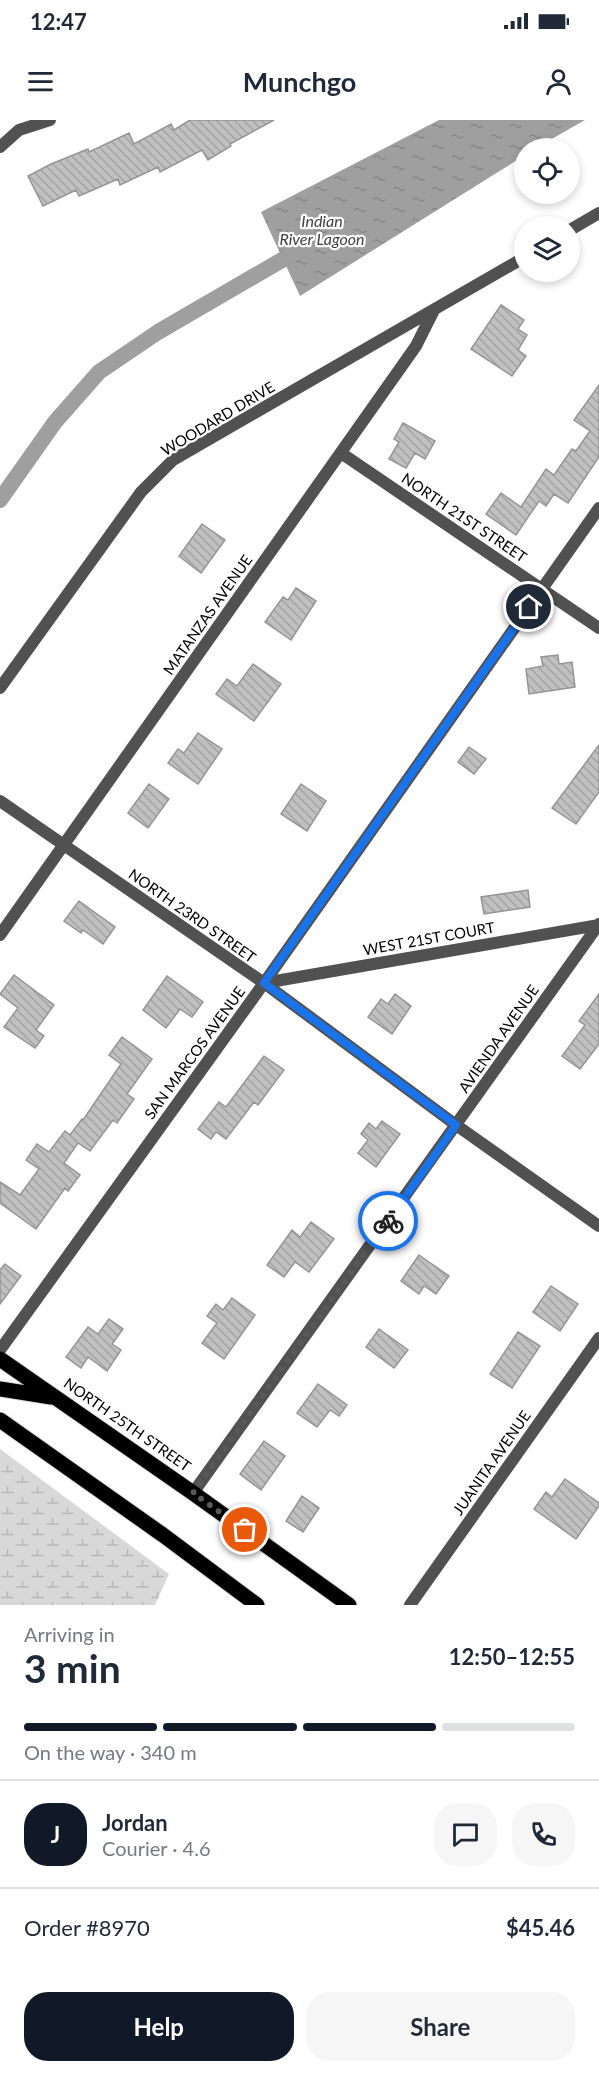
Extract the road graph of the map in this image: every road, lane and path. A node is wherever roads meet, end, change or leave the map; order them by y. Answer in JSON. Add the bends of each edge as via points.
{"nodes":[{"id":1,"x":50,"y":120,"type":"edge"},
{"id":2,"x":16,"y":125,"type":"edge"},
{"id":3,"x":0,"y":147,"type":"edge"},
{"id":4,"x":599,"y":213,"type":"edge"},
{"id":5,"x":580,"y":224,"type":"edge"},
{"id":6,"x":514,"y":263,"type":"edge"},
{"id":7,"x":434,"y":310,"type":"junction"},
{"id":8,"x":341,"y":453,"type":"junction"},
{"id":9,"x":599,"y":508,"type":"edge"},
{"id":10,"x":543,"y":588,"type":"junction"},
{"id":11,"x":599,"y":628,"type":"edge"},
{"id":12,"x":0,"y":688,"type":"edge"},
{"id":13,"x":0,"y":801,"type":"edge"},
{"id":14,"x":63,"y":845,"type":"junction"},
{"id":15,"x":599,"y":924,"type":"edge"},
{"id":16,"x":0,"y":935,"type":"edge"},
{"id":17,"x":264,"y":983,"type":"junction"},
{"id":18,"x":456,"y":1125,"type":"junction"},
{"id":19,"x":599,"y":1226,"type":"edge"},
{"id":20,"x":599,"y":1338,"type":"edge"},
{"id":21,"x":0,"y":1350,"type":"edge"},
{"id":22,"x":0,"y":1359,"type":"edge"},
{"id":23,"x":0,"y":1389,"type":"edge"},
{"id":24,"x":57,"y":1398,"type":"junction"},
{"id":25,"x":0,"y":1420,"type":"edge"},
{"id":26,"x":193,"y":1493,"type":"junction"},
{"id":27,"x":257,"y":1605,"type":"edge"},
{"id":28,"x":349,"y":1605,"type":"edge"},
{"id":29,"x":410,"y":1605,"type":"edge"}],
"edges":[{"from":1,"to":2,"type":"street"},
{"from":2,"to":3,"type":"street"},
{"from":4,"to":5,"type":"street"},
{"from":6,"to":7,"type":"street","name":"WOODARD DRIVE"},
{"from":7,"to":8,"type":"street","name":"MATANZAS AVENUE","via":[[416,346]]},
{"from":7,"to":12,"type":"street","name":"WOODARD DRIVE","via":[[173,460],[141,492]]},
{"from":8,"to":10,"type":"street","name":"NORTH 21ST STREET"},
{"from":8,"to":14,"type":"street","name":"MATANZAS AVENUE"},
{"from":9,"to":10,"type":"street","name":"SAN MARCOS AVENUE"},
{"from":10,"to":11,"type":"street","name":"NORTH 21ST STREET"},
{"from":10,"to":17,"type":"street","name":"SAN MARCOS AVENUE"},
{"from":13,"to":14,"type":"street","name":"NORTH 23RD STREET"},
{"from":14,"to":16,"type":"street","name":"MATANZAS AVENUE"},
{"from":14,"to":17,"type":"street","name":"NORTH 23RD STREET"},
{"from":15,"to":17,"type":"street","name":"WEST 21ST COURT"},
{"from":15,"to":18,"type":"street","name":"AVIENDA AVENUE"},
{"from":17,"to":18,"type":"street","name":"NORTH 23RD STREET"},
{"from":17,"to":21,"type":"street","name":"SAN MARCOS AVENUE"},
{"from":18,"to":19,"type":"street","name":"NORTH 23RD STREET"},
{"from":18,"to":26,"type":"street","name":"AVIENDA AVENUE"},
{"from":20,"to":29,"type":"street","name":"JUANITA AVENUE"},
{"from":22,"to":24,"type":"main road","name":"NORTH 25TH STREET"},
{"from":23,"to":24,"type":"main road"},
{"from":24,"to":26,"type":"main road","name":"NORTH 25TH STREET"},
{"from":25,"to":27,"type":"main road"},
{"from":26,"to":28,"type":"main road","name":"NORTH 25TH STREET"}]}
